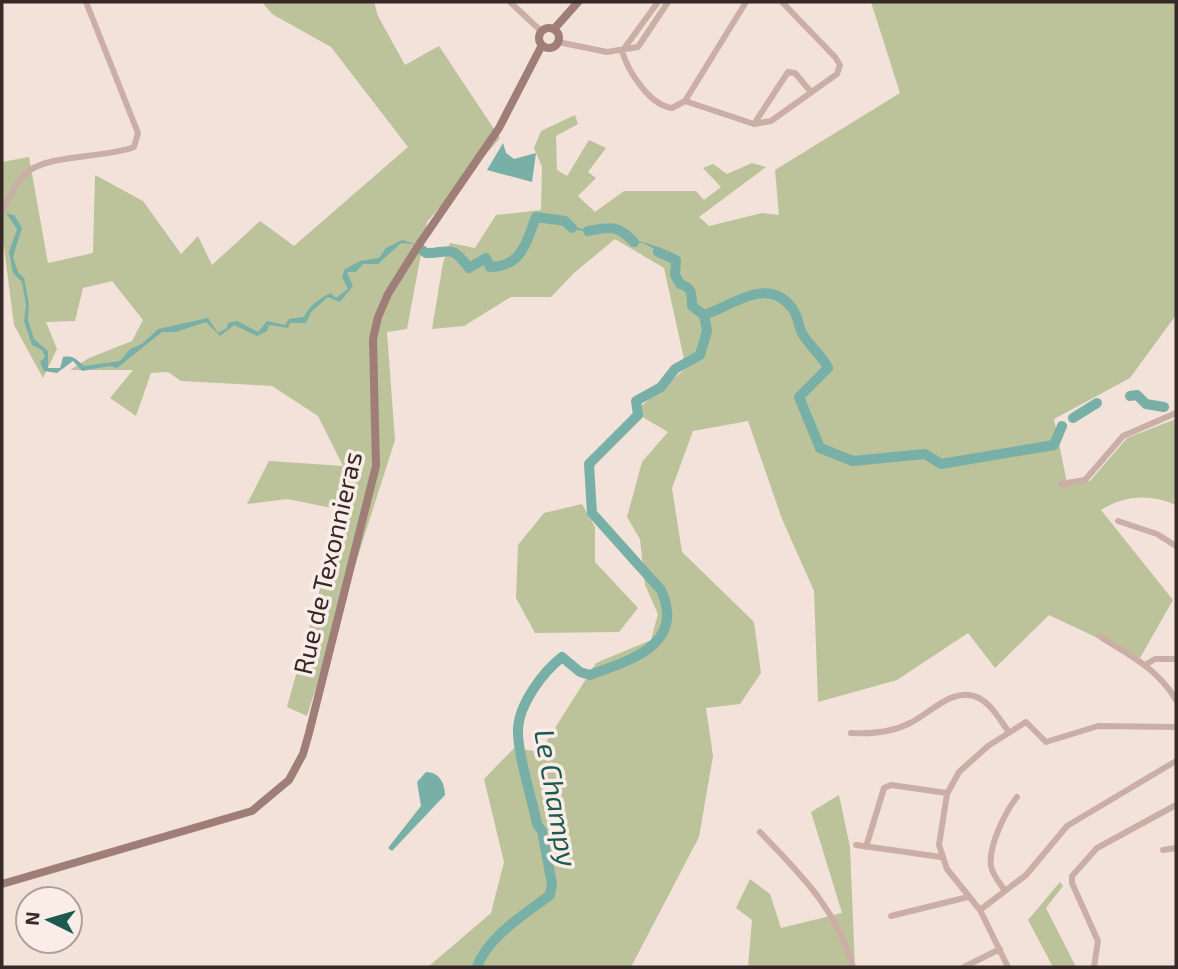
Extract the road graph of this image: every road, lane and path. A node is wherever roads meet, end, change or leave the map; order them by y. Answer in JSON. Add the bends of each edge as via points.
{"nodes":[{"id":1,"x":86,"y":2,"type":"edge"},
{"id":2,"x":510,"y":2,"type":"edge"},
{"id":3,"x":578,"y":2,"type":"edge"},
{"id":4,"x":658,"y":2,"type":"edge"},
{"id":5,"x":668,"y":2,"type":"edge"},
{"id":6,"x":746,"y":2,"type":"edge"},
{"id":7,"x":782,"y":2,"type":"edge"},
{"id":8,"x":554,"y":29,"type":"junction"},
{"id":9,"x":541,"y":32,"type":"junction"},
{"id":10,"x":558,"y":42,"type":"junction"},
{"id":11,"x":542,"y":45,"type":"junction"},
{"id":12,"x":622,"y":51,"type":"junction"},
{"id":13,"x":811,"y":92,"type":"junction"},
{"id":14,"x":685,"y":102,"type":"junction"},
{"id":15,"x":754,"y":124,"type":"junction"},
{"id":16,"x":2,"y":212,"type":"edge"},
{"id":17,"x":1176,"y":413,"type":"edge"},
{"id":18,"x":1061,"y":484,"type":"dead end"},
{"id":19,"x":1118,"y":521,"type":"dead end"},
{"id":20,"x":1176,"y":546,"type":"edge"},
{"id":21,"x":1099,"y":636,"type":"dead end"},
{"id":22,"x":1176,"y":659,"type":"edge"},
{"id":23,"x":1145,"y":665,"type":"junction"},
{"id":24,"x":1176,"y":700,"type":"edge"},
{"id":25,"x":1176,"y":727,"type":"edge"},
{"id":26,"x":1008,"y":731,"type":"junction"},
{"id":27,"x":851,"y":733,"type":"dead end"},
{"id":28,"x":1176,"y":761,"type":"edge"},
{"id":29,"x":947,"y":793,"type":"junction"},
{"id":30,"x":1017,"y":797,"type":"dead end"},
{"id":31,"x":1173,"y":806,"type":"edge"},
{"id":32,"x":1176,"y":816,"type":"edge"},
{"id":33,"x":760,"y":832,"type":"dead end"},
{"id":34,"x":856,"y":845,"type":"dead end"},
{"id":35,"x":866,"y":847,"type":"junction"},
{"id":36,"x":1176,"y":848,"type":"edge"},
{"id":37,"x":1163,"y":850,"type":"dead end"},
{"id":38,"x":941,"y":857,"type":"junction"},
{"id":39,"x":2,"y":884,"type":"edge"},
{"id":40,"x":1005,"y":891,"type":"junction"},
{"id":41,"x":968,"y":897,"type":"junction"},
{"id":42,"x":980,"y":910,"type":"junction"},
{"id":43,"x":891,"y":916,"type":"dead end"},
{"id":44,"x":1000,"y":949,"type":"junction"},
{"id":45,"x":853,"y":967,"type":"edge"},
{"id":46,"x":964,"y":967,"type":"edge"},
{"id":47,"x":1009,"y":967,"type":"edge"},
{"id":48,"x":1094,"y":967,"type":"edge"}],
"edges":[{"from":1,"to":16,"type":"street","via":[[138,133],[134,147],[115,155],[37,165],[18,182]]},
{"from":2,"to":9,"type":"street"},
{"from":3,"to":8,"type":"main road"},
{"from":4,"to":12,"type":"street"},
{"from":5,"to":12,"type":"street","via":[[638,47]]},
{"from":6,"to":14,"type":"street"},
{"from":7,"to":13,"type":"street","via":[[840,65],[836,74]]},
{"from":8,"to":9,"type":"main road"},
{"from":8,"to":10,"type":"main road"},
{"from":9,"to":11,"type":"main road"},
{"from":10,"to":11,"type":"main road","via":[[551,47]]},
{"from":10,"to":12,"type":"street","via":[[593,51]]},
{"from":11,"to":39,"type":"main road","name":"Rue de Texonnieras","via":[[499,128],[418,246],[378,317],[373,339],[376,466],[309,733],[289,780],[267,802],[244,814]]},
{"from":12,"to":14,"type":"street","via":[[628,69],[660,104],[672,108]]},
{"from":13,"to":15,"type":"street","via":[[771,121]]},
{"from":13,"to":15,"type":"street","via":[[795,73],[788,72]]},
{"from":14,"to":15,"type":"street"},
{"from":17,"to":18,"type":"street","via":[[1123,436],[1086,480]]},
{"from":19,"to":20,"type":"street"},
{"from":21,"to":23,"type":"street"},
{"from":22,"to":23,"type":"street","via":[[1154,659]]},
{"from":23,"to":24,"type":"street","via":[[1165,682]]},
{"from":25,"to":26,"type":"street","via":[[1098,726],[1046,742],[1026,722]]},
{"from":26,"to":27,"type":"street","via":[[989,705],[966,695],[948,699],[909,725]]},
{"from":26,"to":29,"type":"street","via":[[970,760]]},
{"from":28,"to":40,"type":"street","via":[[1067,826],[1026,875]]},
{"from":29,"to":35,"type":"street","via":[[891,785],[884,789]]},
{"from":29,"to":38,"type":"street"},
{"from":30,"to":40,"type":"street","via":[[991,854],[994,875]]},
{"from":31,"to":32,"type":"street"},
{"from":31,"to":48,"type":"street","via":[[1097,848],[1072,876],[1098,941]]},
{"from":33,"to":45,"type":"street","via":[[831,911]]},
{"from":34,"to":35,"type":"street"},
{"from":35,"to":38,"type":"street"},
{"from":36,"to":37,"type":"street"},
{"from":38,"to":41,"type":"street"},
{"from":40,"to":42,"type":"street"},
{"from":41,"to":42,"type":"street"},
{"from":41,"to":43,"type":"street"},
{"from":42,"to":44,"type":"street"},
{"from":44,"to":46,"type":"street"},
{"from":44,"to":47,"type":"street"}]}
